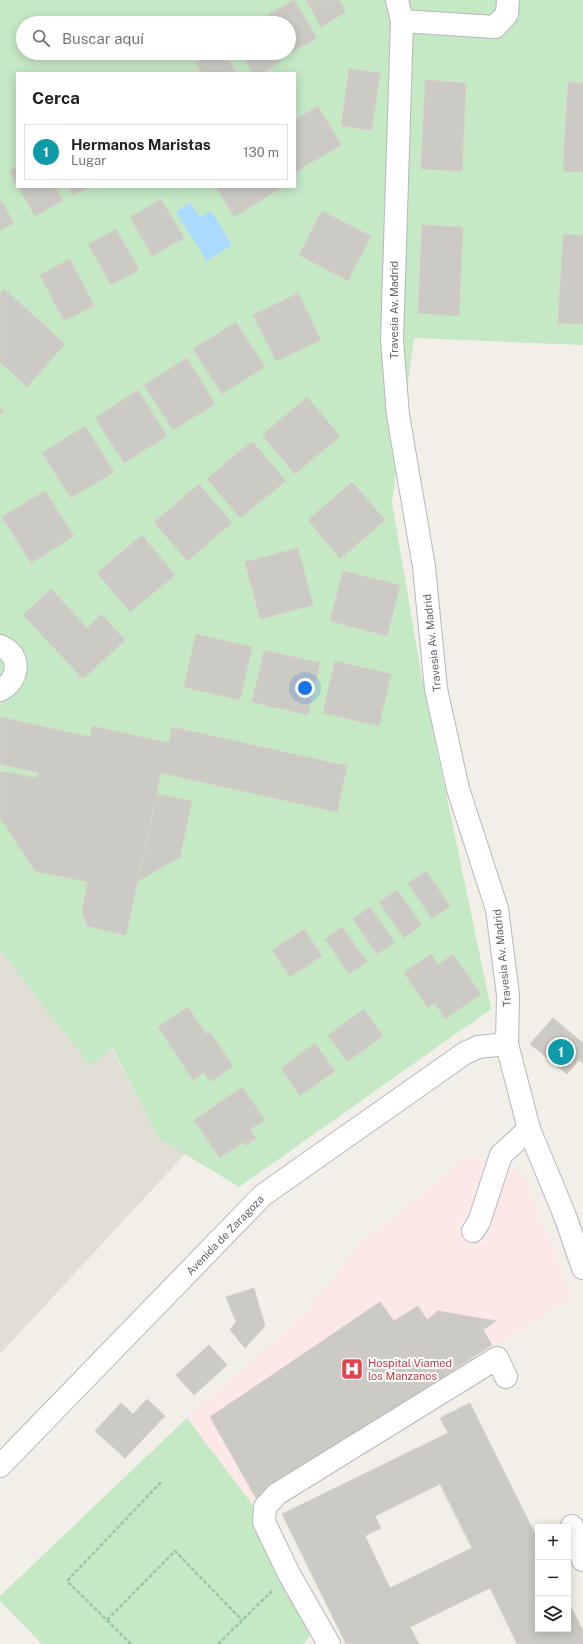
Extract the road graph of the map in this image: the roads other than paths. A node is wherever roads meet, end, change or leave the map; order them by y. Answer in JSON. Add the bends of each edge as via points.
{"nodes":[{"id":1,"x":397,"y":0,"type":"edge"},
{"id":2,"x":508,"y":0,"type":"edge"},
{"id":3,"x":402,"y":22,"type":"junction"},
{"id":4,"x":0,"y":646,"type":"edge"},
{"id":5,"x":0,"y":690,"type":"edge"},
{"id":6,"x":507,"y":1044,"type":"junction"},
{"id":7,"x":529,"y":1129,"type":"junction"},
{"id":8,"x":473,"y":1231,"type":"dead end"},
{"id":9,"x":583,"y":1268,"type":"edge"},
{"id":10,"x":506,"y":1376,"type":"dead end"},
{"id":11,"x":0,"y":1466,"type":"edge"},
{"id":12,"x":572,"y":1526,"type":"dead end"},
{"id":13,"x":583,"y":1560,"type":"edge"},
{"id":14,"x":330,"y":1644,"type":"edge"}],
"edges":[{"from":1,"to":3,"type":"street","name":"Travesia Av. Madrid"},
{"from":2,"to":3,"type":"street","via":[[507,14],[495,27]]},
{"from":3,"to":6,"type":"street","name":"Travesia Av. Madrid","via":[[392,340],[398,416],[424,567],[436,689],[458,789],[498,909],[508,994]]},
{"from":4,"to":5,"type":"street","via":[[11,653],[16,667],[12,681]]},
{"from":6,"to":7,"type":"street","name":"Travesia Av. Madrid"},
{"from":6,"to":11,"type":"street","name":"Avenida de Zaragoza","via":[[478,1046],[465,1053],[263,1195]]},
{"from":7,"to":8,"type":"street","via":[[502,1155],[479,1222]]},
{"from":7,"to":9,"type":"street","name":"Travesia Av. Madrid","via":[[565,1216]]},
{"from":10,"to":14,"type":"street","via":[[497,1358],[277,1494],[265,1507],[264,1522]]},
{"from":12,"to":13,"type":"street"}]}
